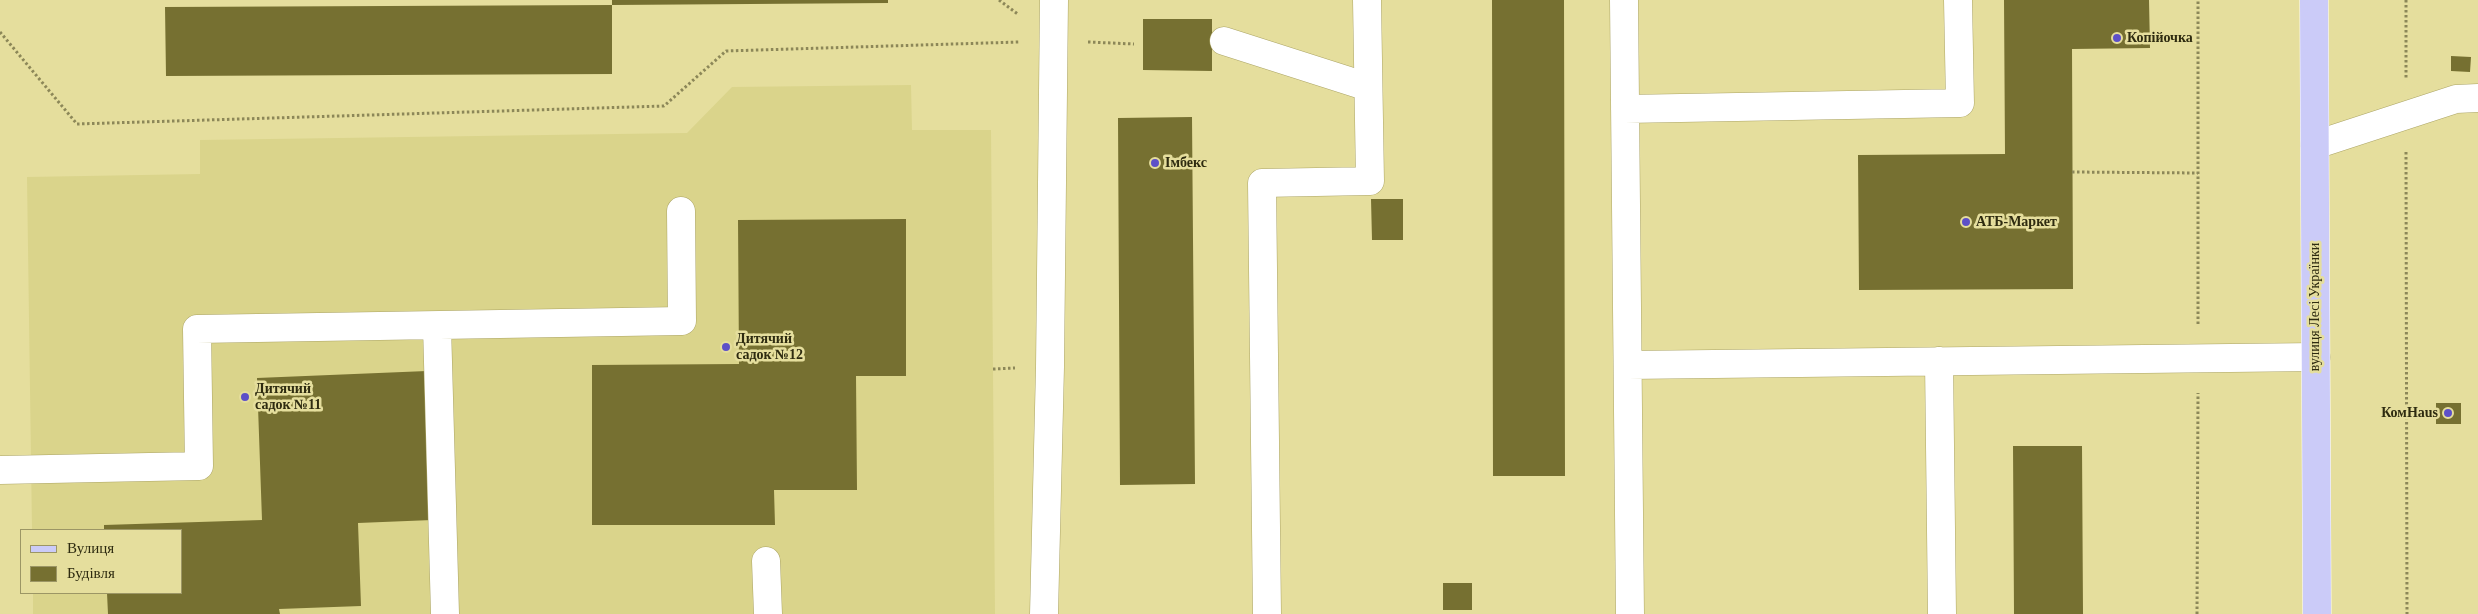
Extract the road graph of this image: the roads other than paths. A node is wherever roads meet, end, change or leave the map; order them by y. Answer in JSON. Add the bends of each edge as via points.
{"nodes":[{"id":1,"x":1054,"y":0,"type":"edge"},
{"id":2,"x":1368,"y":0,"type":"edge"},
{"id":3,"x":1624,"y":0,"type":"edge"},
{"id":4,"x":1958,"y":0,"type":"edge"},
{"id":5,"x":2314,"y":0,"type":"edge"},
{"id":6,"x":1224,"y":41,"type":"dead end"},
{"id":7,"x":1368,"y":87,"type":"junction"},
{"id":8,"x":2478,"y":98,"type":"edge"},
{"id":9,"x":1625,"y":109,"type":"junction"},
{"id":10,"x":2314,"y":145,"type":"junction"},
{"id":11,"x":680,"y":211,"type":"dead end"},
{"id":12,"x":437,"y":326,"type":"junction"},
{"id":13,"x":2316,"y":357,"type":"junction"},
{"id":14,"x":1939,"y":361,"type":"junction"},
{"id":15,"x":1628,"y":366,"type":"junction"},
{"id":16,"x":0,"y":470,"type":"edge"},
{"id":17,"x":766,"y":561,"type":"dead end"},
{"id":18,"x":445,"y":614,"type":"edge"},
{"id":19,"x":768,"y":614,"type":"edge"},
{"id":20,"x":1044,"y":614,"type":"edge"},
{"id":21,"x":1267,"y":614,"type":"edge"},
{"id":22,"x":1630,"y":614,"type":"edge"},
{"id":23,"x":1942,"y":614,"type":"edge"},
{"id":24,"x":2317,"y":614,"type":"edge"}],
"edges":[{"from":1,"to":20,"type":"street"},
{"from":2,"to":7,"type":"street"},
{"from":3,"to":9,"type":"street"},
{"from":4,"to":9,"type":"street","via":[[1960,103]]},
{"from":5,"to":10,"type":"main road","name":"вулиця Лесі Українки"},
{"from":6,"to":7,"type":"street"},
{"from":7,"to":21,"type":"street","via":[[1370,181],[1262,183]]},
{"from":8,"to":10,"type":"street","via":[[2456,98]]},
{"from":9,"to":15,"type":"street"},
{"from":10,"to":13,"type":"main road","name":"вулиця Лесі Українки"},
{"from":11,"to":12,"type":"street","via":[[682,321]]},
{"from":12,"to":16,"type":"street","via":[[197,330],[199,466]]},
{"from":12,"to":18,"type":"street"},
{"from":13,"to":14,"type":"street"},
{"from":13,"to":24,"type":"main road","name":"вулиця Лесі Українки"},
{"from":14,"to":15,"type":"street"},
{"from":14,"to":23,"type":"street"},
{"from":15,"to":22,"type":"street"},
{"from":17,"to":19,"type":"street"}]}
